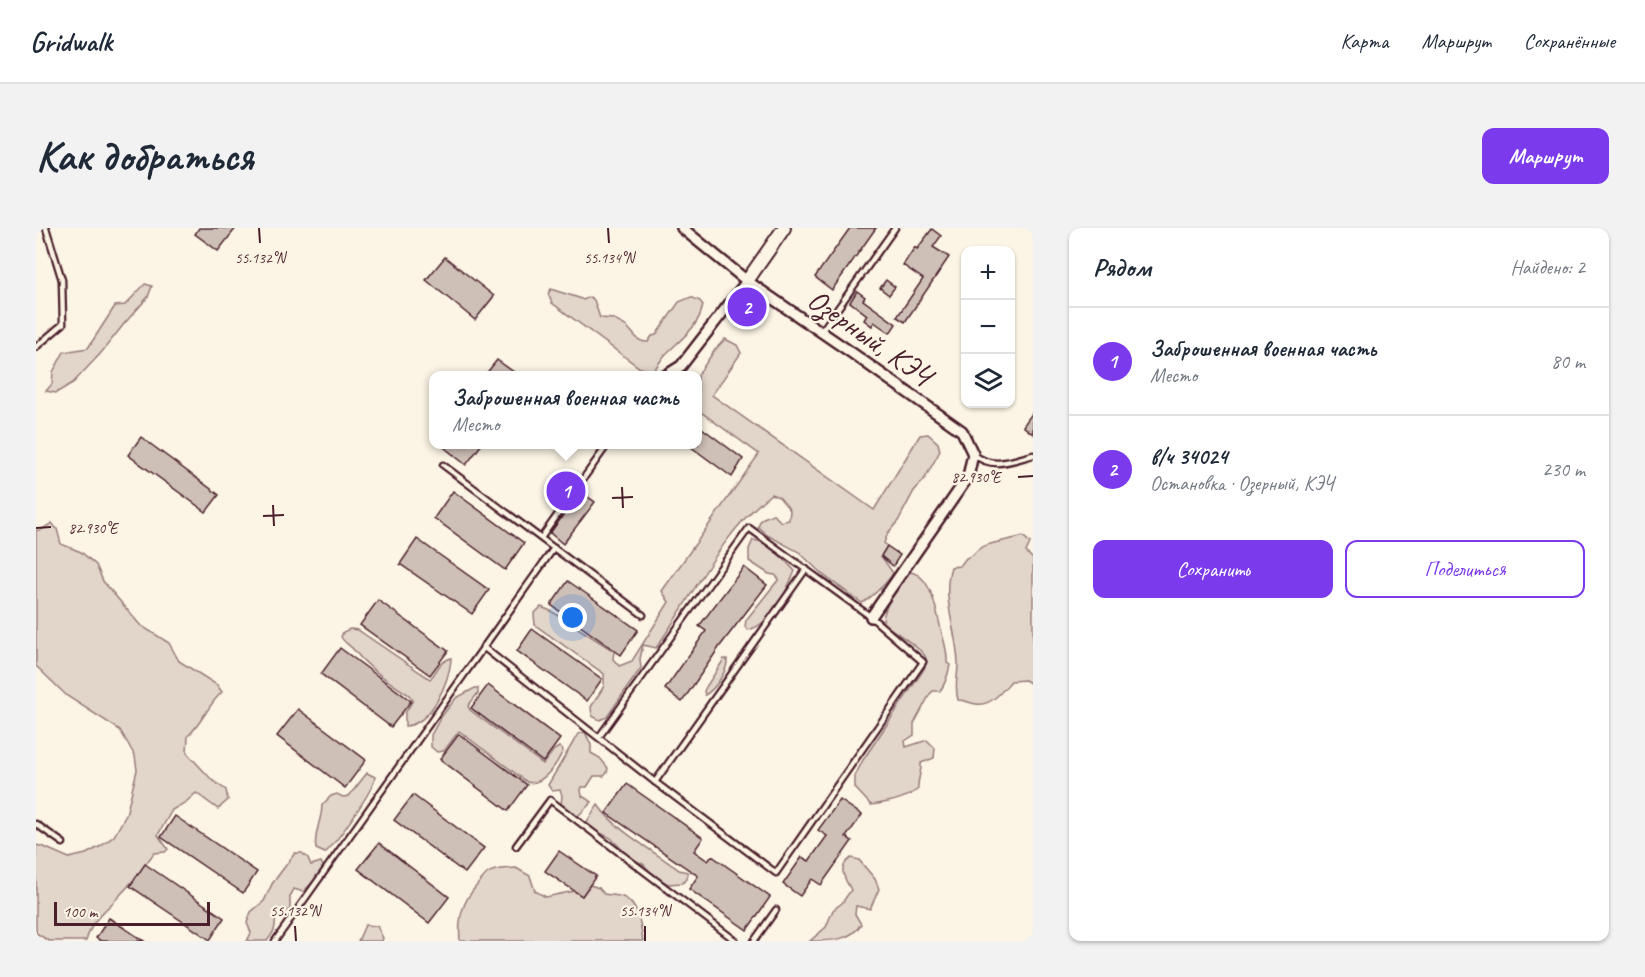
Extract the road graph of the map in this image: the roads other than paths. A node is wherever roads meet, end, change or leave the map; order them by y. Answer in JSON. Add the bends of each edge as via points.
{"nodes":[{"id":1,"x":46,"y":228,"type":"edge"},
{"id":2,"x":682,"y":228,"type":"edge"},
{"id":3,"x":784,"y":228,"type":"edge"},
{"id":4,"x":895,"y":228,"type":"edge"},
{"id":5,"x":747,"y":281,"type":"junction"},
{"id":6,"x":821,"y":332,"type":"junction"},
{"id":7,"x":36,"y":347,"type":"edge"},
{"id":8,"x":672,"y":371,"type":"edge"},
{"id":9,"x":604,"y":449,"type":"edge"},
{"id":10,"x":973,"y":454,"type":"junction"},
{"id":11,"x":1033,"y":456,"type":"edge"},
{"id":12,"x":442,"y":465,"type":"dead end"},
{"id":13,"x":541,"y":538,"type":"junction"},
{"id":14,"x":554,"y":548,"type":"junction"},
{"id":15,"x":806,"y":569,"type":"junction"},
{"id":16,"x":643,"y":615,"type":"dead end"},
{"id":17,"x":871,"y":617,"type":"junction"},
{"id":18,"x":483,"y":647,"type":"junction"},
{"id":19,"x":599,"y":737,"type":"junction"},
{"id":20,"x":655,"y":782,"type":"junction"},
{"id":21,"x":36,"y":824,"type":"edge"},
{"id":22,"x":63,"y":843,"type":"dead end"},
{"id":23,"x":516,"y":846,"type":"dead end"},
{"id":24,"x":776,"y":910,"type":"dead end"},
{"id":25,"x":275,"y":941,"type":"edge"},
{"id":26,"x":736,"y":941,"type":"edge"},
{"id":27,"x":753,"y":941,"type":"edge"}],
"edges":[{"from":1,"to":7,"type":"lane","via":[[62,280],[63,324]]},
{"from":2,"to":5,"type":"street","name":"Озерный, КЭЧ"},
{"from":3,"to":5,"type":"street"},
{"from":4,"to":6,"type":"lane"},
{"from":5,"to":6,"type":"street","name":"Озерный, КЭЧ"},
{"from":5,"to":8,"type":"street","via":[[681,366]]},
{"from":6,"to":10,"type":"street","name":"Озерный, КЭЧ","via":[[962,431]]},
{"from":9,"to":13,"type":"lane"},
{"from":10,"to":11,"type":"lane","via":[[983,462],[995,464]]},
{"from":10,"to":17,"type":"street","via":[[968,477]]},
{"from":12,"to":13,"type":"lane"},
{"from":13,"to":14,"type":"lane"},
{"from":14,"to":16,"type":"lane"},
{"from":14,"to":18,"type":"lane"},
{"from":15,"to":17,"type":"lane"},
{"from":15,"to":19,"type":"lane","via":[[749,528]]},
{"from":15,"to":20,"type":"lane"},
{"from":17,"to":20,"type":"lane","via":[[923,662],[776,873]]},
{"from":18,"to":19,"type":"lane"},
{"from":18,"to":25,"type":"lane"},
{"from":19,"to":20,"type":"lane"},
{"from":21,"to":22,"type":"lane"},
{"from":23,"to":26,"type":"lane","via":[[550,800]]},
{"from":24,"to":27,"type":"lane"}]}
